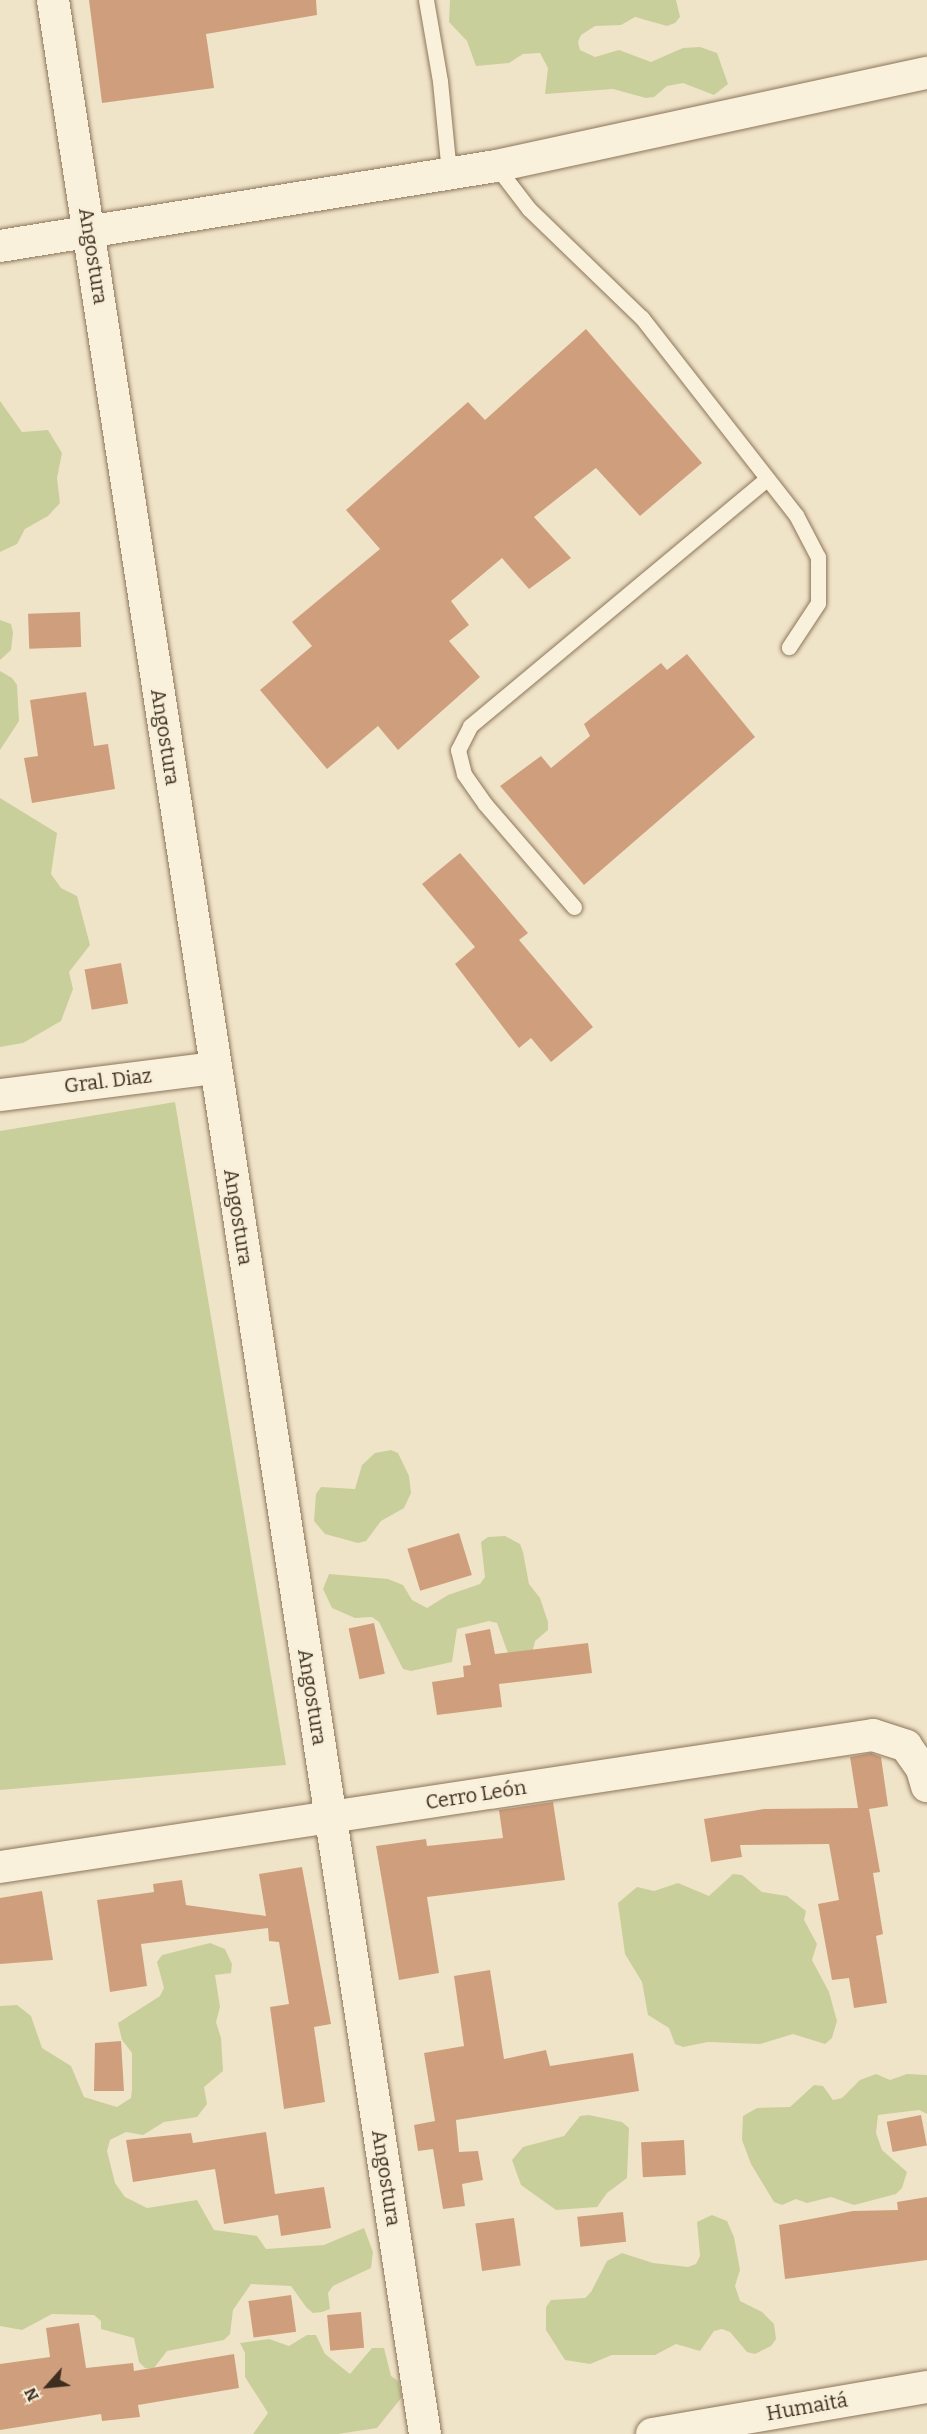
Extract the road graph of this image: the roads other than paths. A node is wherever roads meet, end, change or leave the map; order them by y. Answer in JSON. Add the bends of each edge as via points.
{"nodes":[{"id":1,"x":53,"y":0,"type":"edge"},
{"id":2,"x":426,"y":0,"type":"edge"},
{"id":3,"x":927,"y":73,"type":"edge"},
{"id":4,"x":496,"y":166,"type":"junction"},
{"id":5,"x":449,"y":172,"type":"junction"},
{"id":6,"x":89,"y":230,"type":"junction"},
{"id":7,"x":0,"y":246,"type":"edge"},
{"id":8,"x":766,"y":479,"type":"junction"},
{"id":9,"x":789,"y":647,"type":"dead end"},
{"id":10,"x":574,"y":907,"type":"dead end"},
{"id":11,"x":215,"y":1068,"type":"junction"},
{"id":12,"x":0,"y":1095,"type":"edge"},
{"id":13,"x":927,"y":1786,"type":"edge"},
{"id":14,"x":331,"y":1817,"type":"junction"},
{"id":15,"x":0,"y":1868,"type":"edge"},
{"id":16,"x":927,"y":2387,"type":"edge"},
{"id":17,"x":424,"y":2434,"type":"edge"},
{"id":18,"x":652,"y":2434,"type":"edge"}],
"edges":[{"from":1,"to":6,"type":"street","name":"Angostura"},
{"from":2,"to":5,"type":"lane","via":[[440,81]]},
{"from":3,"to":4,"type":"street"},
{"from":4,"to":5,"type":"street"},
{"from":4,"to":8,"type":"lane","via":[[529,209],[642,318]]},
{"from":5,"to":6,"type":"street"},
{"from":6,"to":7,"type":"street"},
{"from":6,"to":11,"type":"street","name":"Angostura"},
{"from":8,"to":9,"type":"lane","via":[[796,515],[818,557],[818,603]]},
{"from":8,"to":10,"type":"lane","via":[[470,726],[458,750],[464,774],[485,804]]},
{"from":11,"to":12,"type":"street","name":"Gral. Diaz"},
{"from":11,"to":14,"type":"street","name":"Angostura"},
{"from":13,"to":14,"type":"street","name":"Cerro León","via":[[922,1769],[906,1746],[873,1735]]},
{"from":14,"to":15,"type":"street","name":"Cerro León"},
{"from":14,"to":17,"type":"street","name":"Angostura"},
{"from":16,"to":18,"type":"street","name":"Humaitá"}]}
